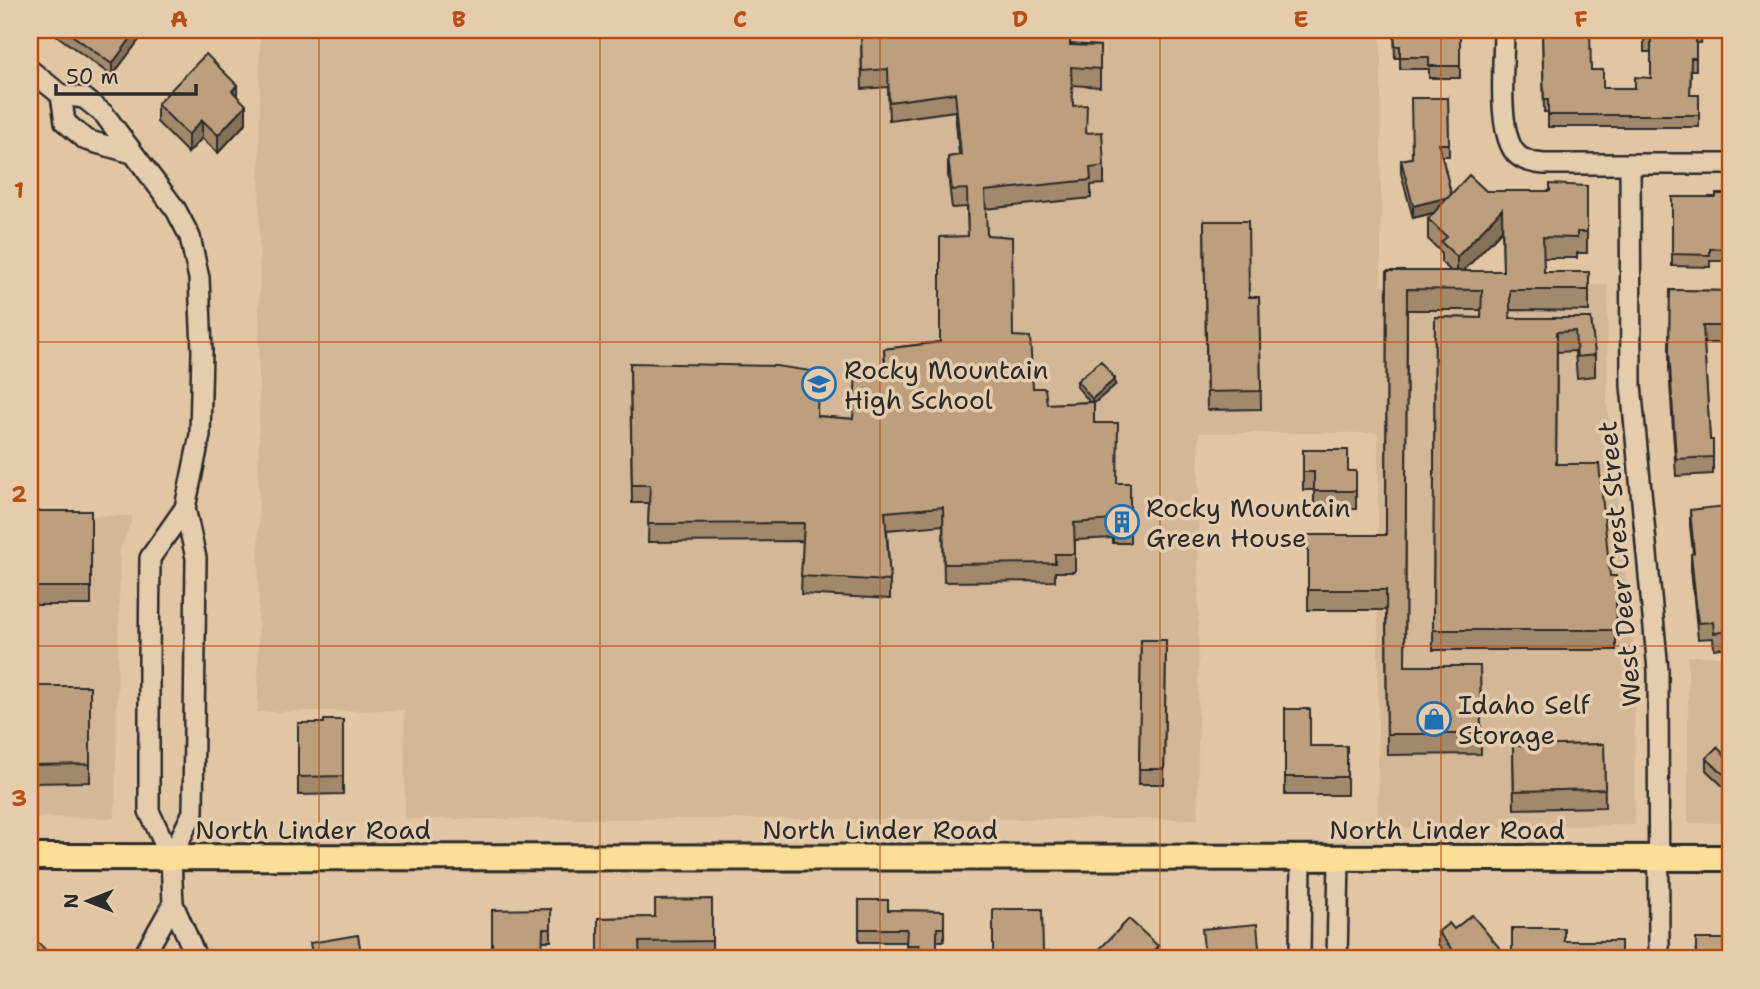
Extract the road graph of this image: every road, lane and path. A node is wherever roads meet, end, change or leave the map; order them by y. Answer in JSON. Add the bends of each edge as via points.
{"nodes":[{"id":1,"x":1504,"y":30,"type":"edge"},
{"id":2,"x":30,"y":70,"type":"edge"},
{"id":3,"x":61,"y":95,"type":"junction"},
{"id":4,"x":132,"y":153,"type":"junction"},
{"id":5,"x":1630,"y":164,"type":"junction"},
{"id":6,"x":1730,"y":164,"type":"edge"},
{"id":7,"x":185,"y":508,"type":"junction"},
{"id":8,"x":30,"y":857,"type":"edge"},
{"id":9,"x":171,"y":858,"type":"junction"},
{"id":10,"x":1730,"y":858,"type":"edge"},
{"id":11,"x":1301,"y":859,"type":"junction"},
{"id":12,"x":1339,"y":859,"type":"junction"},
{"id":13,"x":1658,"y":859,"type":"junction"},
{"id":14,"x":173,"y":904,"type":"junction"},
{"id":15,"x":142,"y":959,"type":"edge"},
{"id":16,"x":197,"y":959,"type":"edge"},
{"id":17,"x":1300,"y":959,"type":"edge"},
{"id":18,"x":1337,"y":959,"type":"edge"},
{"id":19,"x":1659,"y":959,"type":"edge"}],
"edges":[{"from":1,"to":5,"type":"street","via":[[1504,118],[1515,153],[1544,164]]},
{"from":2,"to":3,"type":"street"},
{"from":3,"to":4,"type":"street","via":[[84,97],[104,114]]},
{"from":3,"to":4,"type":"street","via":[[65,122],[75,131],[86,139]]},
{"from":4,"to":7,"type":"street","via":[[176,210],[190,237],[199,278],[200,435]]},
{"from":5,"to":6,"type":"street"},
{"from":5,"to":13,"type":"street","name":"West Deer Crest Street","via":[[1631,385],[1658,670]]},
{"from":7,"to":9,"type":"street","via":[[196,558],[193,812]]},
{"from":7,"to":9,"type":"street","via":[[150,558],[149,811]]},
{"from":8,"to":9,"type":"main road","name":"North Linder Road"},
{"from":9,"to":11,"type":"main road","name":"North Linder Road"},
{"from":9,"to":14,"type":"street"},
{"from":10,"to":13,"type":"main road","name":"North Linder Road"},
{"from":11,"to":12,"type":"main road","name":"North Linder Road"},
{"from":11,"to":17,"type":"street"},
{"from":12,"to":13,"type":"main road","name":"North Linder Road"},
{"from":12,"to":18,"type":"street"},
{"from":13,"to":19,"type":"street","name":"West Deer Crest Street"},
{"from":14,"to":15,"type":"street"},
{"from":14,"to":16,"type":"street"}]}
